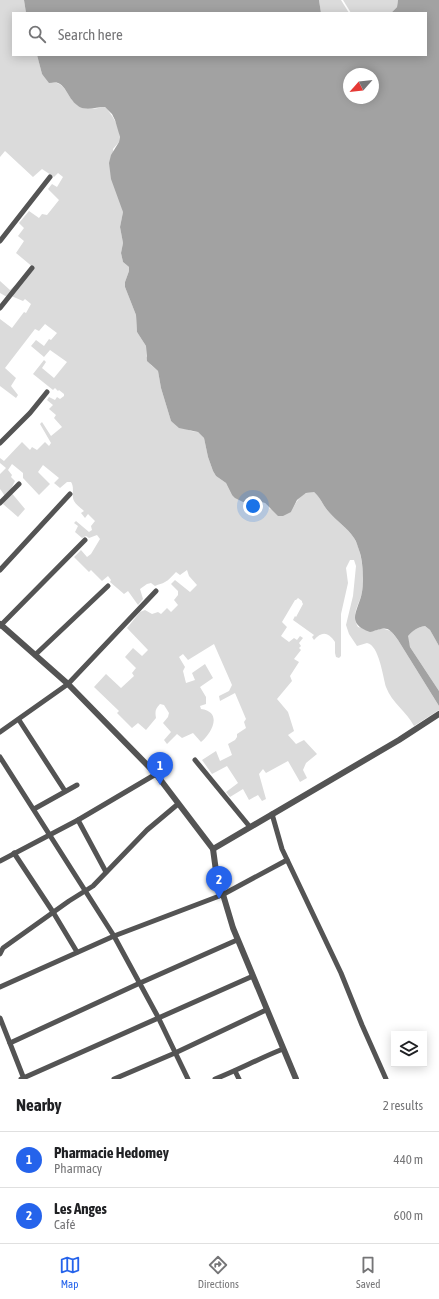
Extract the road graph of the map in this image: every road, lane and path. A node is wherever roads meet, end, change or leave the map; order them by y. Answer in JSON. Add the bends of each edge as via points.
{"nodes":[{"id":1,"x":50,"y":177,"type":"dead end"},
{"id":2,"x":0,"y":241,"type":"edge"},
{"id":3,"x":32,"y":268,"type":"dead end"},
{"id":4,"x":0,"y":308,"type":"edge"},
{"id":5,"x":47,"y":392,"type":"dead end"},
{"id":6,"x":0,"y":443,"type":"edge"},
{"id":7,"x":19,"y":484,"type":"dead end"},
{"id":8,"x":70,"y":494,"type":"dead end"},
{"id":9,"x":0,"y":503,"type":"edge"},
{"id":10,"x":84,"y":540,"type":"dead end"},
{"id":11,"x":0,"y":570,"type":"edge"},
{"id":12,"x":108,"y":586,"type":"dead end"},
{"id":13,"x":156,"y":591,"type":"dead end"},
{"id":14,"x":0,"y":625,"type":"edge"},
{"id":15,"x":35,"y":655,"type":"junction"},
{"id":16,"x":68,"y":684,"type":"junction"},
{"id":17,"x":439,"y":714,"type":"edge"},
{"id":18,"x":19,"y":720,"type":"junction"},
{"id":19,"x":0,"y":732,"type":"edge"},
{"id":20,"x":0,"y":757,"type":"edge"},
{"id":21,"x":195,"y":760,"type":"dead end"},
{"id":22,"x":156,"y":774,"type":"junction"},
{"id":23,"x":77,"y":785,"type":"dead end"},
{"id":24,"x":65,"y":791,"type":"junction"},
{"id":25,"x":178,"y":804,"type":"junction"},
{"id":26,"x":34,"y":809,"type":"junction"},
{"id":27,"x":272,"y":814,"type":"junction"},
{"id":28,"x":78,"y":820,"type":"junction"},
{"id":29,"x":250,"y":828,"type":"junction"},
{"id":30,"x":50,"y":834,"type":"junction"},
{"id":31,"x":213,"y":849,"type":"junction"},
{"id":32,"x":14,"y":853,"type":"junction"},
{"id":33,"x":287,"y":860,"type":"junction"},
{"id":34,"x":0,"y":861,"type":"edge"},
{"id":35,"x":106,"y":872,"type":"junction"},
{"id":36,"x":86,"y":891,"type":"junction"},
{"id":37,"x":222,"y":895,"type":"junction"},
{"id":38,"x":53,"y":912,"type":"junction"},
{"id":39,"x":114,"y":936,"type":"junction"},
{"id":40,"x":237,"y":940,"type":"junction"},
{"id":41,"x":76,"y":952,"type":"junction"},
{"id":42,"x":0,"y":954,"type":"edge"},
{"id":43,"x":253,"y":976,"type":"junction"},
{"id":44,"x":140,"y":983,"type":"junction"},
{"id":45,"x":0,"y":987,"type":"edge"},
{"id":46,"x":266,"y":1010,"type":"junction"},
{"id":47,"x":0,"y":1018,"type":"edge"},
{"id":48,"x":158,"y":1018,"type":"junction"},
{"id":49,"x":10,"y":1043,"type":"junction"},
{"id":50,"x":283,"y":1049,"type":"junction"},
{"id":51,"x":175,"y":1053,"type":"junction"},
{"id":52,"x":235,"y":1071,"type":"junction"},
{"id":53,"x":22,"y":1078,"type":"edge"},
{"id":54,"x":114,"y":1079,"type":"edge"},
{"id":55,"x":188,"y":1079,"type":"edge"},
{"id":56,"x":215,"y":1079,"type":"edge"},
{"id":57,"x":239,"y":1079,"type":"edge"},
{"id":58,"x":296,"y":1079,"type":"edge"},
{"id":59,"x":386,"y":1079,"type":"edge"}],
"edges":[{"from":1,"to":2,"type":"street"},
{"from":3,"to":4,"type":"street"},
{"from":5,"to":6,"type":"street"},
{"from":7,"to":9,"type":"street"},
{"from":8,"to":11,"type":"street"},
{"from":10,"to":14,"type":"street"},
{"from":12,"to":15,"type":"street"},
{"from":13,"to":16,"type":"street"},
{"from":14,"to":15,"type":"street"},
{"from":15,"to":16,"type":"street"},
{"from":16,"to":18,"type":"street"},
{"from":16,"to":22,"type":"street"},
{"from":17,"to":27,"type":"street"},
{"from":18,"to":19,"type":"street"},
{"from":18,"to":24,"type":"street"},
{"from":20,"to":26,"type":"street"},
{"from":21,"to":29,"type":"street"},
{"from":22,"to":25,"type":"street"},
{"from":22,"to":28,"type":"street"},
{"from":23,"to":24,"type":"street"},
{"from":24,"to":26,"type":"street"},
{"from":25,"to":31,"type":"street"},
{"from":25,"to":35,"type":"street","via":[[143,834]]},
{"from":26,"to":30,"type":"street"},
{"from":27,"to":29,"type":"street"},
{"from":27,"to":33,"type":"street"},
{"from":28,"to":30,"type":"street"},
{"from":28,"to":35,"type":"street"},
{"from":29,"to":31,"type":"street"},
{"from":30,"to":32,"type":"street"},
{"from":30,"to":36,"type":"street"},
{"from":31,"to":37,"type":"street"},
{"from":32,"to":34,"type":"street"},
{"from":32,"to":38,"type":"street"},
{"from":33,"to":37,"type":"street"},
{"from":33,"to":59,"type":"street","via":[[341,974]]},
{"from":35,"to":36,"type":"street"},
{"from":36,"to":38,"type":"street"},
{"from":36,"to":39,"type":"street"},
{"from":37,"to":39,"type":"street"},
{"from":37,"to":40,"type":"street"},
{"from":38,"to":41,"type":"street"},
{"from":38,"to":42,"type":"street","via":[[3,948]]},
{"from":39,"to":41,"type":"street"},
{"from":39,"to":44,"type":"street"},
{"from":40,"to":43,"type":"street"},
{"from":40,"to":44,"type":"street"},
{"from":41,"to":45,"type":"street"},
{"from":43,"to":46,"type":"street"},
{"from":43,"to":48,"type":"street"},
{"from":44,"to":48,"type":"street"},
{"from":44,"to":49,"type":"street"},
{"from":46,"to":50,"type":"street"},
{"from":46,"to":51,"type":"street"},
{"from":47,"to":49,"type":"street"},
{"from":48,"to":51,"type":"street"},
{"from":48,"to":53,"type":"street"},
{"from":49,"to":53,"type":"street"},
{"from":50,"to":52,"type":"street"},
{"from":50,"to":58,"type":"street"},
{"from":51,"to":54,"type":"street"},
{"from":51,"to":55,"type":"street"},
{"from":52,"to":56,"type":"street"},
{"from":52,"to":57,"type":"street"}]}
